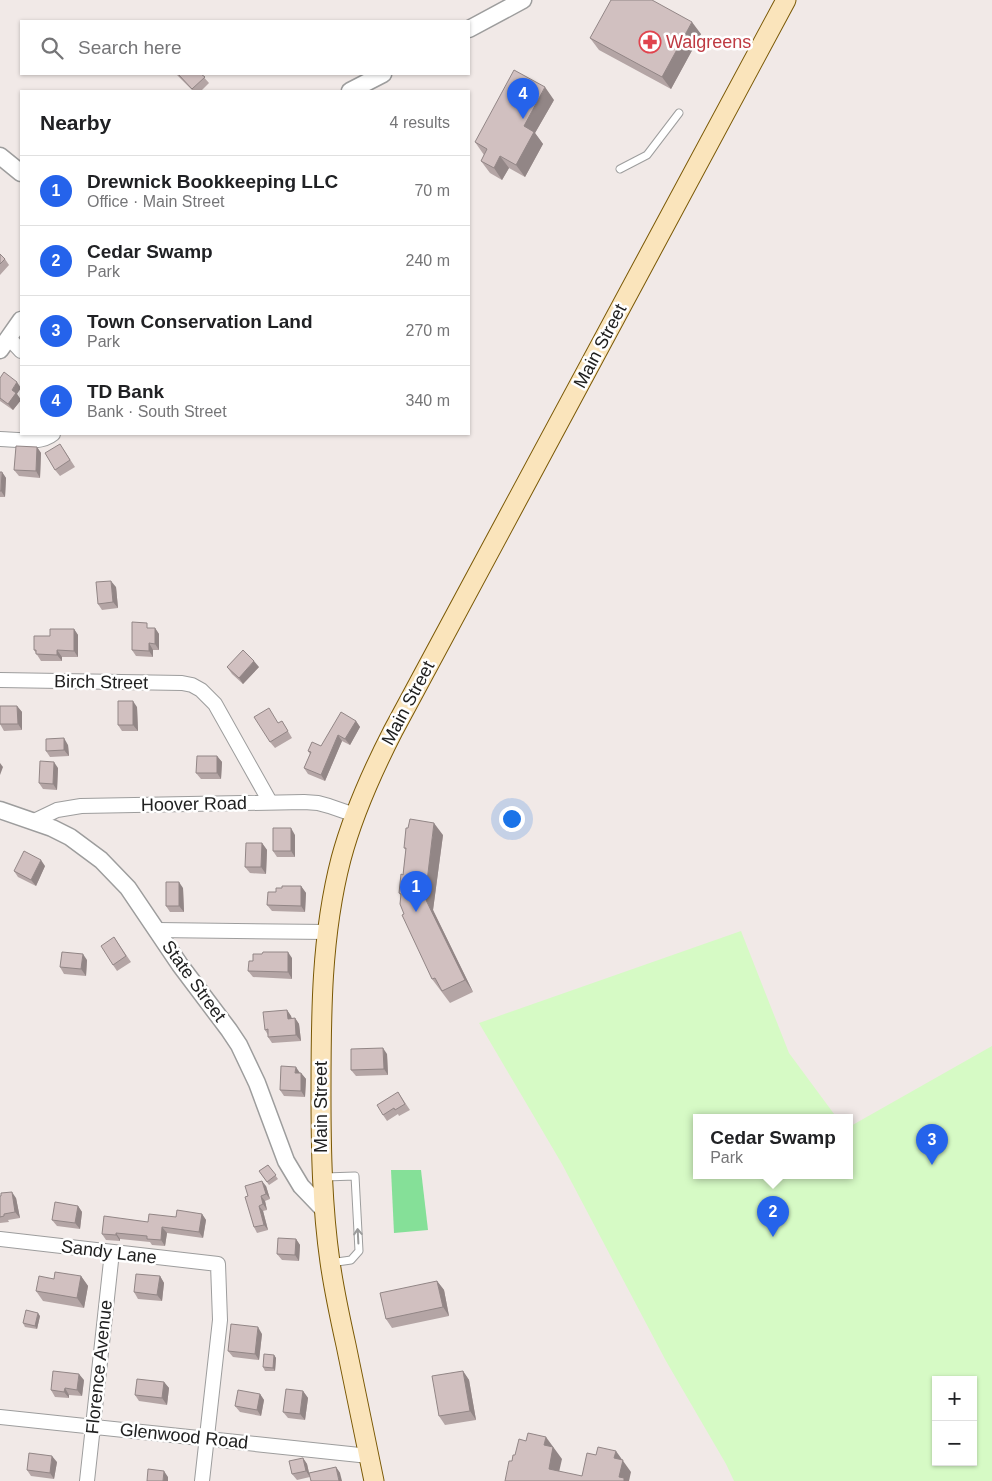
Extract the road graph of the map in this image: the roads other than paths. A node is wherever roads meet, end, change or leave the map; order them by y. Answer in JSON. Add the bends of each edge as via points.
{"nodes":[{"id":1,"x":523,"y":0,"type":"edge"},
{"id":2,"x":786,"y":0,"type":"edge"},
{"id":3,"x":470,"y":28,"type":"edge"},
{"id":4,"x":382,"y":75,"type":"edge"},
{"id":5,"x":352,"y":90,"type":"edge"},
{"id":6,"x":678,"y":114,"type":"dead end"},
{"id":7,"x":0,"y":156,"type":"edge"},
{"id":8,"x":620,"y":169,"type":"dead end"},
{"id":9,"x":20,"y":172,"type":"edge"},
{"id":10,"x":20,"y":321,"type":"edge"},
{"id":11,"x":4,"y":344,"type":"edge"},
{"id":12,"x":20,"y":351,"type":"edge"},
{"id":13,"x":51,"y":435,"type":"edge"},
{"id":14,"x":0,"y":439,"type":"edge"},
{"id":15,"x":0,"y":680,"type":"edge"},
{"id":16,"x":270,"y":802,"type":"junction"},
{"id":17,"x":0,"y":810,"type":"edge"},
{"id":18,"x":355,"y":815,"type":"junction"},
{"id":19,"x":34,"y":822,"type":"junction"},
{"id":20,"x":157,"y":930,"type":"junction"},
{"id":21,"x":328,"y":932,"type":"junction"},
{"id":22,"x":322,"y":1178,"type":"junction"},
{"id":23,"x":324,"y":1210,"type":"junction"},
{"id":24,"x":0,"y":1238,"type":"edge"},
{"id":25,"x":112,"y":1252,"type":"junction"},
{"id":26,"x":330,"y":1264,"type":"junction"},
{"id":27,"x":0,"y":1417,"type":"edge"},
{"id":28,"x":92,"y":1427,"type":"junction"},
{"id":29,"x":206,"y":1439,"type":"junction"},
{"id":30,"x":369,"y":1456,"type":"junction"},
{"id":31,"x":87,"y":1481,"type":"edge"},
{"id":32,"x":202,"y":1481,"type":"edge"},
{"id":33,"x":374,"y":1481,"type":"edge"}],
"edges":[{"from":1,"to":3,"type":"street"},
{"from":2,"to":18,"type":"main road","name":"Main Street","via":[[393,731]]},
{"from":4,"to":5,"type":"street"},
{"from":6,"to":8,"type":"lane","via":[[647,155]]},
{"from":7,"to":9,"type":"street"},
{"from":10,"to":11,"type":"street"},
{"from":11,"to":12,"type":"street"},
{"from":13,"to":14,"type":"street","via":[[43,440]]},
{"from":15,"to":16,"type":"street","name":"Birch Street","via":[[192,685],[215,704]]},
{"from":16,"to":18,"type":"street","name":"Hoover Road","via":[[318,803]]},
{"from":16,"to":19,"type":"street","name":"Hoover Road","via":[[81,806],[57,810]]},
{"from":17,"to":19,"type":"street","name":"State Street"},
{"from":18,"to":21,"type":"main road","name":"Main Street","via":[[341,861]]},
{"from":19,"to":20,"type":"street","name":"State Street","via":[[70,837],[101,860],[128,888]]},
{"from":20,"to":21,"type":"street"},
{"from":20,"to":23,"type":"street","name":"State Street","via":[[239,1045],[286,1161],[301,1186]]},
{"from":21,"to":22,"type":"main road","name":"Main Street","via":[[321,1012]]},
{"from":22,"to":23,"type":"main road","name":"Main Street"},
{"from":26,"to":22,"type":"lane","one_way":true,"via":[[351,1260],[359,1251],[355,1176]]},
{"from":23,"to":26,"type":"main road","name":"Main Street"},
{"from":24,"to":25,"type":"street","name":"Sandy Lane"},
{"from":25,"to":28,"type":"street","name":"Florence Avenue"},
{"from":25,"to":29,"type":"street","name":"Sandy Lane","via":[[218,1264],[220,1328]]},
{"from":26,"to":30,"type":"main road","name":"Main Street"},
{"from":27,"to":28,"type":"street","name":"Glenwood Road"},
{"from":28,"to":29,"type":"street","name":"Glenwood Road"},
{"from":28,"to":31,"type":"street","name":"Florence Avenue"},
{"from":29,"to":30,"type":"street","name":"Glenwood Road"},
{"from":29,"to":32,"type":"street"},
{"from":30,"to":33,"type":"main road","name":"Main Street"}]}
